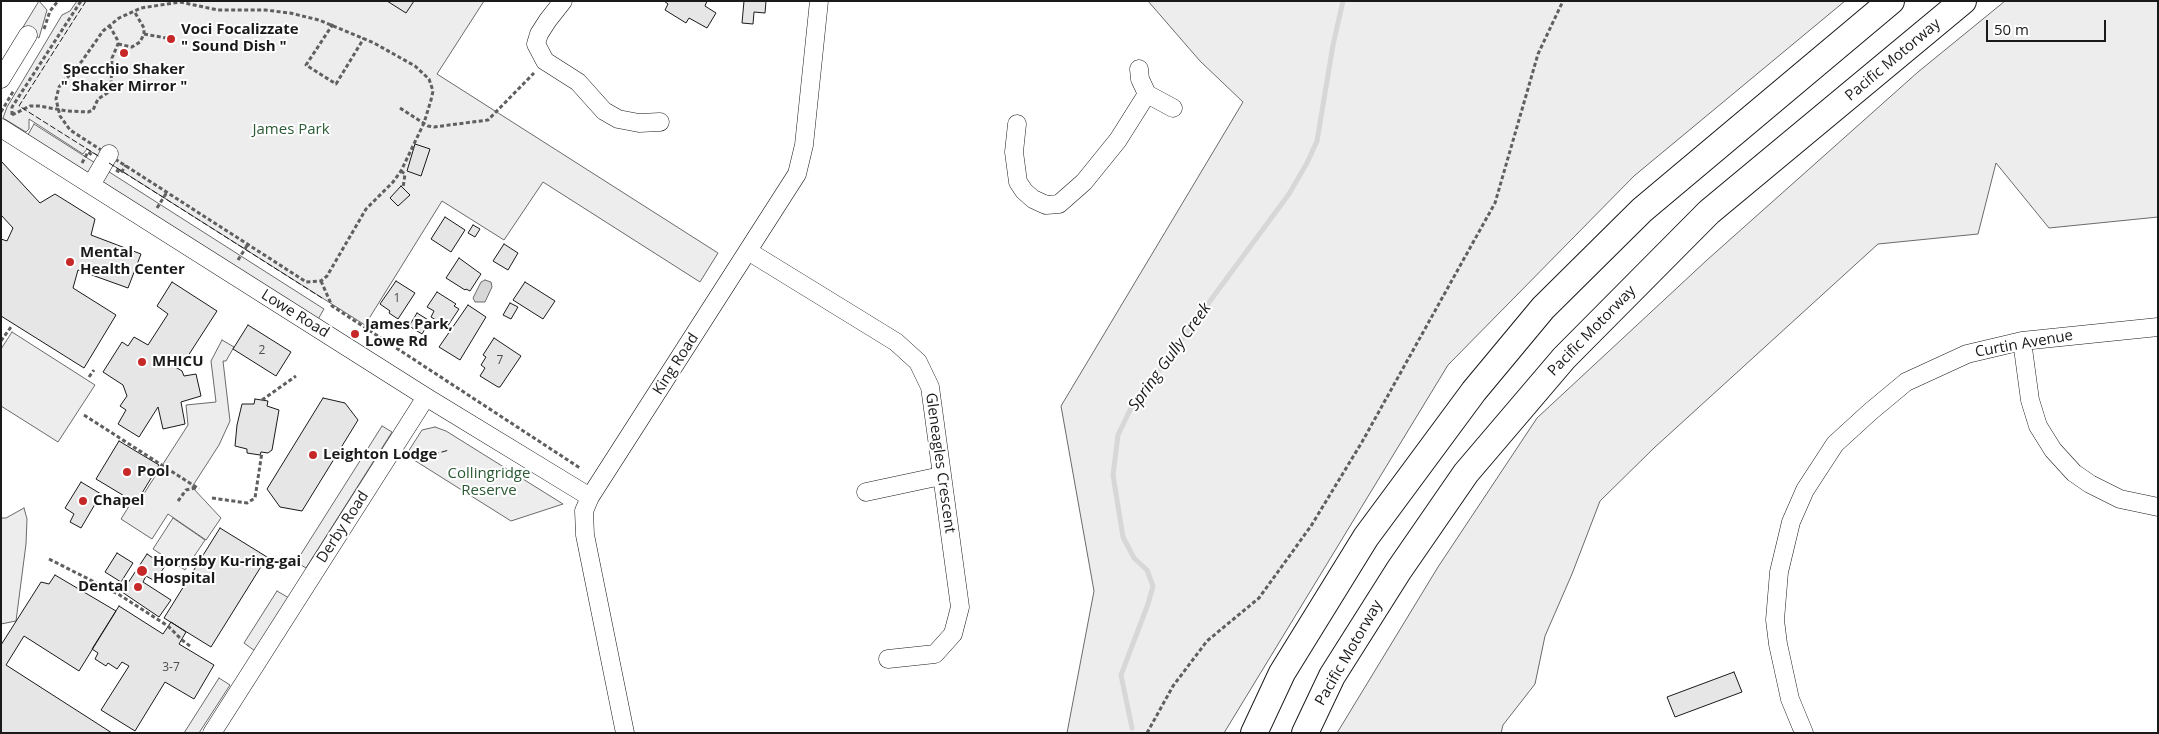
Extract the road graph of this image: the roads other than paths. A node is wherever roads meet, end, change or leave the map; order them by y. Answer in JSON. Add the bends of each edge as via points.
{"nodes":[{"id":1,"x":563,"y":1,"type":"edge"},
{"id":2,"x":819,"y":1,"type":"edge"},
{"id":3,"x":1891,"y":1,"type":"edge"},
{"id":4,"x":1964,"y":1,"type":"edge"},
{"id":5,"x":28,"y":35,"type":"dead end"},
{"id":6,"x":1139,"y":69,"type":"dead end"},
{"id":7,"x":1,"y":79,"type":"edge"},
{"id":8,"x":1147,"y":94,"type":"junction"},
{"id":9,"x":1172,"y":108,"type":"dead end"},
{"id":10,"x":5,"y":118,"type":"edge"},
{"id":11,"x":660,"y":122,"type":"dead end"},
{"id":12,"x":1017,"y":124,"type":"dead end"},
{"id":13,"x":109,"y":154,"type":"road end"},
{"id":14,"x":91,"y":185,"type":"junction"},
{"id":15,"x":748,"y":251,"type":"junction"},
{"id":16,"x":2158,"y":327,"type":"edge"},
{"id":17,"x":2022,"y":341,"type":"junction"},
{"id":18,"x":426,"y":397,"type":"junction"},
{"id":19,"x":941,"y":476,"type":"junction"},
{"id":20,"x":866,"y":492,"type":"dead end"},
{"id":21,"x":590,"y":498,"type":"junction"},
{"id":22,"x":2158,"y":507,"type":"edge"},
{"id":23,"x":888,"y":659,"type":"dead end"},
{"id":24,"x":212,"y":733,"type":"edge"},
{"id":25,"x":625,"y":733,"type":"edge"},
{"id":26,"x":1254,"y":733,"type":"edge"},
{"id":27,"x":1304,"y":733,"type":"edge"},
{"id":28,"x":1804,"y":733,"type":"edge"}],
"edges":[{"from":1,"to":11,"type":"street","via":[[539,34],[536,44],[545,61],[578,82],[618,120]]},
{"from":2,"to":15,"type":"street","name":"King Road","via":[[804,145],[796,174]]},
{"from":3,"to":26,"type":"highway","via":[[1642,210],[1543,308],[1474,391],[1366,537],[1282,673]]},
{"from":4,"to":27,"type":"highway","name":"Pacific Motorway","via":[[1709,212],[1564,358],[1466,474],[1404,562],[1332,676]]},
{"from":5,"to":7,"type":"street"},
{"from":6,"to":8,"type":"street"},
{"from":8,"to":9,"type":"street"},
{"from":8,"to":12,"type":"street","via":[[1118,140],[1084,182],[1059,204],[1033,199],[1018,182],[1014,152]]},
{"from":10,"to":14,"type":"street","name":"Lowe Road"},
{"from":13,"to":14,"type":"street"},
{"from":14,"to":18,"type":"street","name":"Lowe Road"},
{"from":15,"to":19,"type":"street","name":"Gleneagles Crescent","via":[[896,342],[918,362],[930,387]]},
{"from":15,"to":21,"type":"street","name":"King Road"},
{"from":16,"to":17,"type":"street","name":"Curtin Avenue"},
{"from":17,"to":22,"type":"street","via":[[2030,400],[2038,426],[2053,450],[2074,473],[2090,484],[2120,499]]},
{"from":17,"to":28,"type":"street","name":"Curtin Avenue","via":[[1967,354],[1906,382],[1835,444],[1805,490],[1782,550],[1775,620],[1790,699]]},
{"from":18,"to":21,"type":"street","name":"Lowe Road"},
{"from":18,"to":24,"type":"street","name":"Derby Road"},
{"from":19,"to":20,"type":"street"},
{"from":19,"to":23,"type":"street","name":"Gleneagles Crescent","via":[[960,606],[955,625],[952,634],[935,654]]},
{"from":21,"to":25,"type":"street","name":"King Road","via":[[583,523]]}]}
